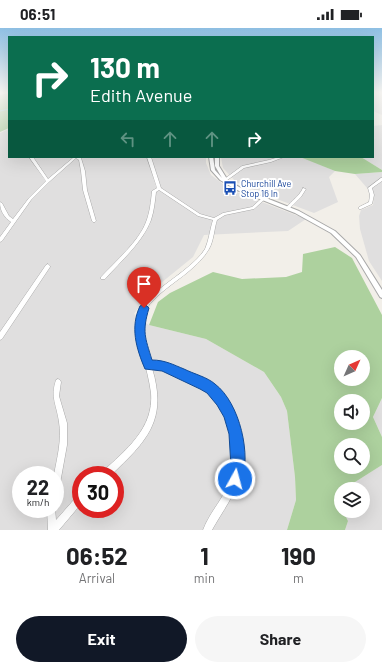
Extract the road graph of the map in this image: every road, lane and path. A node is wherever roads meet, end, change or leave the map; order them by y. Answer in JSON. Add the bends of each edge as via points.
{"nodes":[{"id":1,"x":32,"y":158,"type":"edge"},
{"id":2,"x":75,"y":158,"type":"edge"},
{"id":3,"x":78,"y":158,"type":"edge"},
{"id":4,"x":149,"y":158,"type":"edge"},
{"id":5,"x":211,"y":158,"type":"edge"},
{"id":6,"x":217,"y":158,"type":"edge"},
{"id":7,"x":279,"y":158,"type":"edge"},
{"id":8,"x":225,"y":180,"type":"junction"},
{"id":9,"x":382,"y":180,"type":"edge"},
{"id":10,"x":48,"y":181,"type":"junction"},
{"id":11,"x":159,"y":189,"type":"junction"},
{"id":12,"x":304,"y":189,"type":"dead end"},
{"id":13,"x":264,"y":199,"type":"junction"},
{"id":14,"x":0,"y":203,"type":"edge"},
{"id":15,"x":288,"y":208,"type":"junction"},
{"id":16,"x":360,"y":208,"type":"dead end"},
{"id":17,"x":215,"y":219,"type":"junction"},
{"id":18,"x":13,"y":221,"type":"junction"},
{"id":19,"x":94,"y":221,"type":"dead end"},
{"id":20,"x":0,"y":240,"type":"edge"},
{"id":21,"x":48,"y":266,"type":"dead end"},
{"id":22,"x":103,"y":278,"type":"dead end"},
{"id":23,"x":382,"y":296,"type":"edge"},
{"id":24,"x":0,"y":337,"type":"edge"},
{"id":25,"x":149,"y":365,"type":"junction"},
{"id":26,"x":58,"y":382,"type":"dead end"},
{"id":27,"x":59,"y":466,"type":"edge"},
{"id":28,"x":114,"y":466,"type":"edge"},
{"id":29,"x":72,"y":508,"type":"edge"},
{"id":30,"x":51,"y":518,"type":"edge"},
{"id":31,"x":52,"y":530,"type":"edge"},
{"id":32,"x":207,"y":530,"type":"edge"}],
"edges":[{"from":1,"to":10,"type":"street"},
{"from":2,"to":10,"type":"street"},
{"from":3,"to":19,"type":"street","via":[[84,171],[85,190]]},
{"from":4,"to":11,"type":"street"},
{"from":5,"to":8,"type":"street","via":[[216,175]]},
{"from":6,"to":8,"type":"street","via":[[217,166]]},
{"from":7,"to":8,"type":"street","via":[[243,167]]},
{"from":8,"to":13,"type":"street"},
{"from":9,"to":16,"type":"street","via":[[370,188],[371,202]]},
{"from":10,"to":18,"type":"street"},
{"from":11,"to":17,"type":"street","via":[[199,215]]},
{"from":11,"to":22,"type":"street","via":[[154,191],[147,225]]},
{"from":12,"to":15,"type":"street","via":[[299,199]]},
{"from":13,"to":15,"type":"street"},
{"from":13,"to":17,"type":"street","via":[[253,208],[224,214]]},
{"from":14,"to":18,"type":"street","via":[[7,217]]},
{"from":15,"to":23,"type":"street","via":[[333,232],[350,247]]},
{"from":17,"to":25,"type":"street","via":[[207,249],[200,258],[144,308],[139,336]]},
{"from":18,"to":20,"type":"street"},
{"from":21,"to":24,"type":"street"},
{"from":25,"to":28,"type":"street","via":[[155,392],[151,420],[140,441]]},
{"from":25,"to":32,"type":"street","via":[[162,365],[212,389],[230,415],[236,434],[238,467],[235,479]]},
{"from":26,"to":27,"type":"street","via":[[56,396],[63,423]]},
{"from":29,"to":31,"type":"street"},
{"from":30,"to":31,"type":"street"}]}
